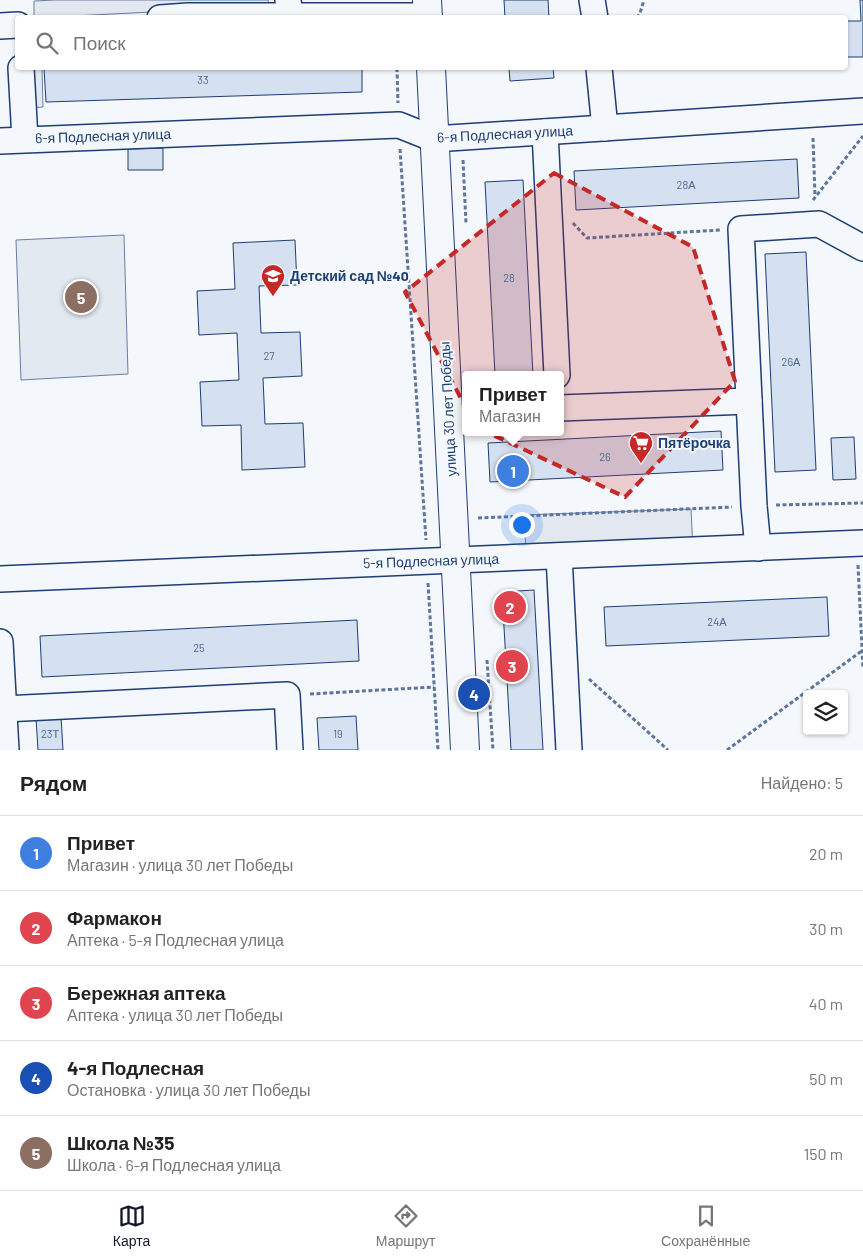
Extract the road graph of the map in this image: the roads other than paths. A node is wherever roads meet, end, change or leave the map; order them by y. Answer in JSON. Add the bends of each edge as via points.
{"nodes":[{"id":1,"x":592,"y":0,"type":"edge"},
{"id":2,"x":289,"y":8,"type":"edge"},
{"id":3,"x":428,"y":11,"type":"edge"},
{"id":4,"x":201,"y":15,"type":"edge"},
{"id":5,"x":594,"y":15,"type":"edge"},
{"id":6,"x":15,"y":25,"type":"edge"},
{"id":7,"x":0,"y":26,"type":"edge"},
{"id":8,"x":21,"y":70,"type":"edge"},
{"id":9,"x":431,"y":70,"type":"edge"},
{"id":10,"x":599,"y":70,"type":"edge"},
{"id":11,"x":863,"y":111,"type":"edge"},
{"id":12,"x":605,"y":128,"type":"junction"},
{"id":13,"x":545,"y":132,"type":"junction"},
{"id":14,"x":434,"y":139,"type":"junction"},
{"id":15,"x":25,"y":140,"type":"junction"},
{"id":16,"x":0,"y":141,"type":"edge"},
{"id":17,"x":863,"y":248,"type":"edge"},
{"id":18,"x":557,"y":371,"type":"edge"},
{"id":19,"x":749,"y":401,"type":"junction"},
{"id":20,"x":564,"y":408,"type":"edge"},
{"id":21,"x":860,"y":544,"type":"edge"},
{"id":22,"x":758,"y":548,"type":"junction"},
{"id":23,"x":558,"y":556,"type":"junction"},
{"id":24,"x":456,"y":560,"type":"junction"},
{"id":25,"x":0,"y":579,"type":"edge"},
{"id":26,"x":0,"y":642,"type":"edge"},
{"id":27,"x":4,"y":709,"type":"junction"},
{"id":28,"x":6,"y":750,"type":"edge"},
{"id":29,"x":290,"y":750,"type":"edge"},
{"id":30,"x":466,"y":750,"type":"edge"},
{"id":31,"x":569,"y":750,"type":"edge"}],
"edges":[{"from":1,"to":5,"type":"street"},
{"from":2,"to":3,"type":"street"},
{"from":2,"to":4,"type":"street"},
{"from":6,"to":7,"type":"street"},
{"from":8,"to":15,"type":"street"},
{"from":9,"to":14,"type":"main road","name":"улица 30 лет Победы"},
{"from":10,"to":12,"type":"street"},
{"from":11,"to":12,"type":"street","name":"6-я Подлесная улица"},
{"from":12,"to":13,"type":"street","name":"6-я Подлесная улица"},
{"from":13,"to":14,"type":"street","name":"6-я Подлесная улица"},
{"from":13,"to":18,"type":"street"},
{"from":14,"to":15,"type":"street","name":"6-я Подлесная улица","via":[[399,125]]},
{"from":14,"to":24,"type":"main road","name":"улица 30 лет Победы"},
{"from":15,"to":16,"type":"street","name":"6-я Подлесная улица"},
{"from":17,"to":19,"type":"street","via":[[819,224],[741,229]]},
{"from":19,"to":20,"type":"street"},
{"from":19,"to":22,"type":"street"},
{"from":21,"to":22,"type":"street","name":"5-я Подлесная улица"},
{"from":22,"to":23,"type":"street","name":"5-я Подлесная улица"},
{"from":23,"to":24,"type":"street","name":"5-я Подлесная улица"},
{"from":23,"to":31,"type":"street"},
{"from":24,"to":25,"type":"street","name":"5-я Подлесная улица"},
{"from":24,"to":30,"type":"main road","name":"улица 30 лет Победы"},
{"from":26,"to":27,"type":"street"},
{"from":27,"to":28,"type":"street"},
{"from":27,"to":29,"type":"street","via":[[287,696]]}]}
